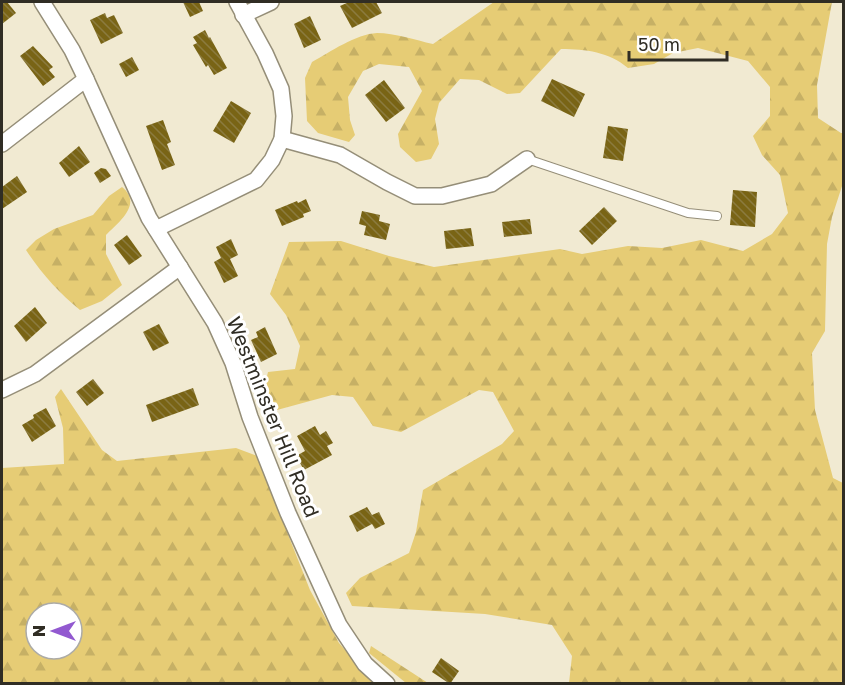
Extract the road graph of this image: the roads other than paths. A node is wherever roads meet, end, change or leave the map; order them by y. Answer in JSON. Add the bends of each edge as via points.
{"nodes":[{"id":1,"x":42,"y":2,"type":"edge"},
{"id":2,"x":271,"y":2,"type":"edge"},
{"id":3,"x":240,"y":8,"type":"edge"},
{"id":4,"x":86,"y":79,"type":"junction"},
{"id":5,"x":282,"y":139,"type":"junction"},
{"id":6,"x":2,"y":144,"type":"edge"},
{"id":7,"x":527,"y":159,"type":"joint"},
{"id":8,"x":717,"y":216,"type":"dead end"},
{"id":9,"x":156,"y":230,"type":"junction"},
{"id":10,"x":180,"y":267,"type":"junction"},
{"id":11,"x":2,"y":390,"type":"edge"},
{"id":12,"x":387,"y":684,"type":"edge"}],
"edges":[{"from":1,"to":4,"type":"street","name":"Westminster Hill Road"},
{"from":2,"to":3,"type":"street"},
{"from":3,"to":5,"type":"street","via":[[281,89]]},
{"from":4,"to":6,"type":"street"},
{"from":4,"to":9,"type":"street","name":"Westminster Hill Road"},
{"from":5,"to":7,"type":"street","via":[[340,155],[414,196],[442,196],[491,184]]},
{"from":5,"to":9,"type":"street","via":[[256,180]]},
{"from":7,"to":8,"type":"lane","via":[[688,213]]},
{"from":9,"to":10,"type":"street","name":"Westminster Hill Road"},
{"from":10,"to":11,"type":"street","via":[[35,374]]},
{"from":10,"to":12,"type":"street","name":"Westminster Hill Road","via":[[214,322],[288,513],[339,625],[365,664]]}]}
